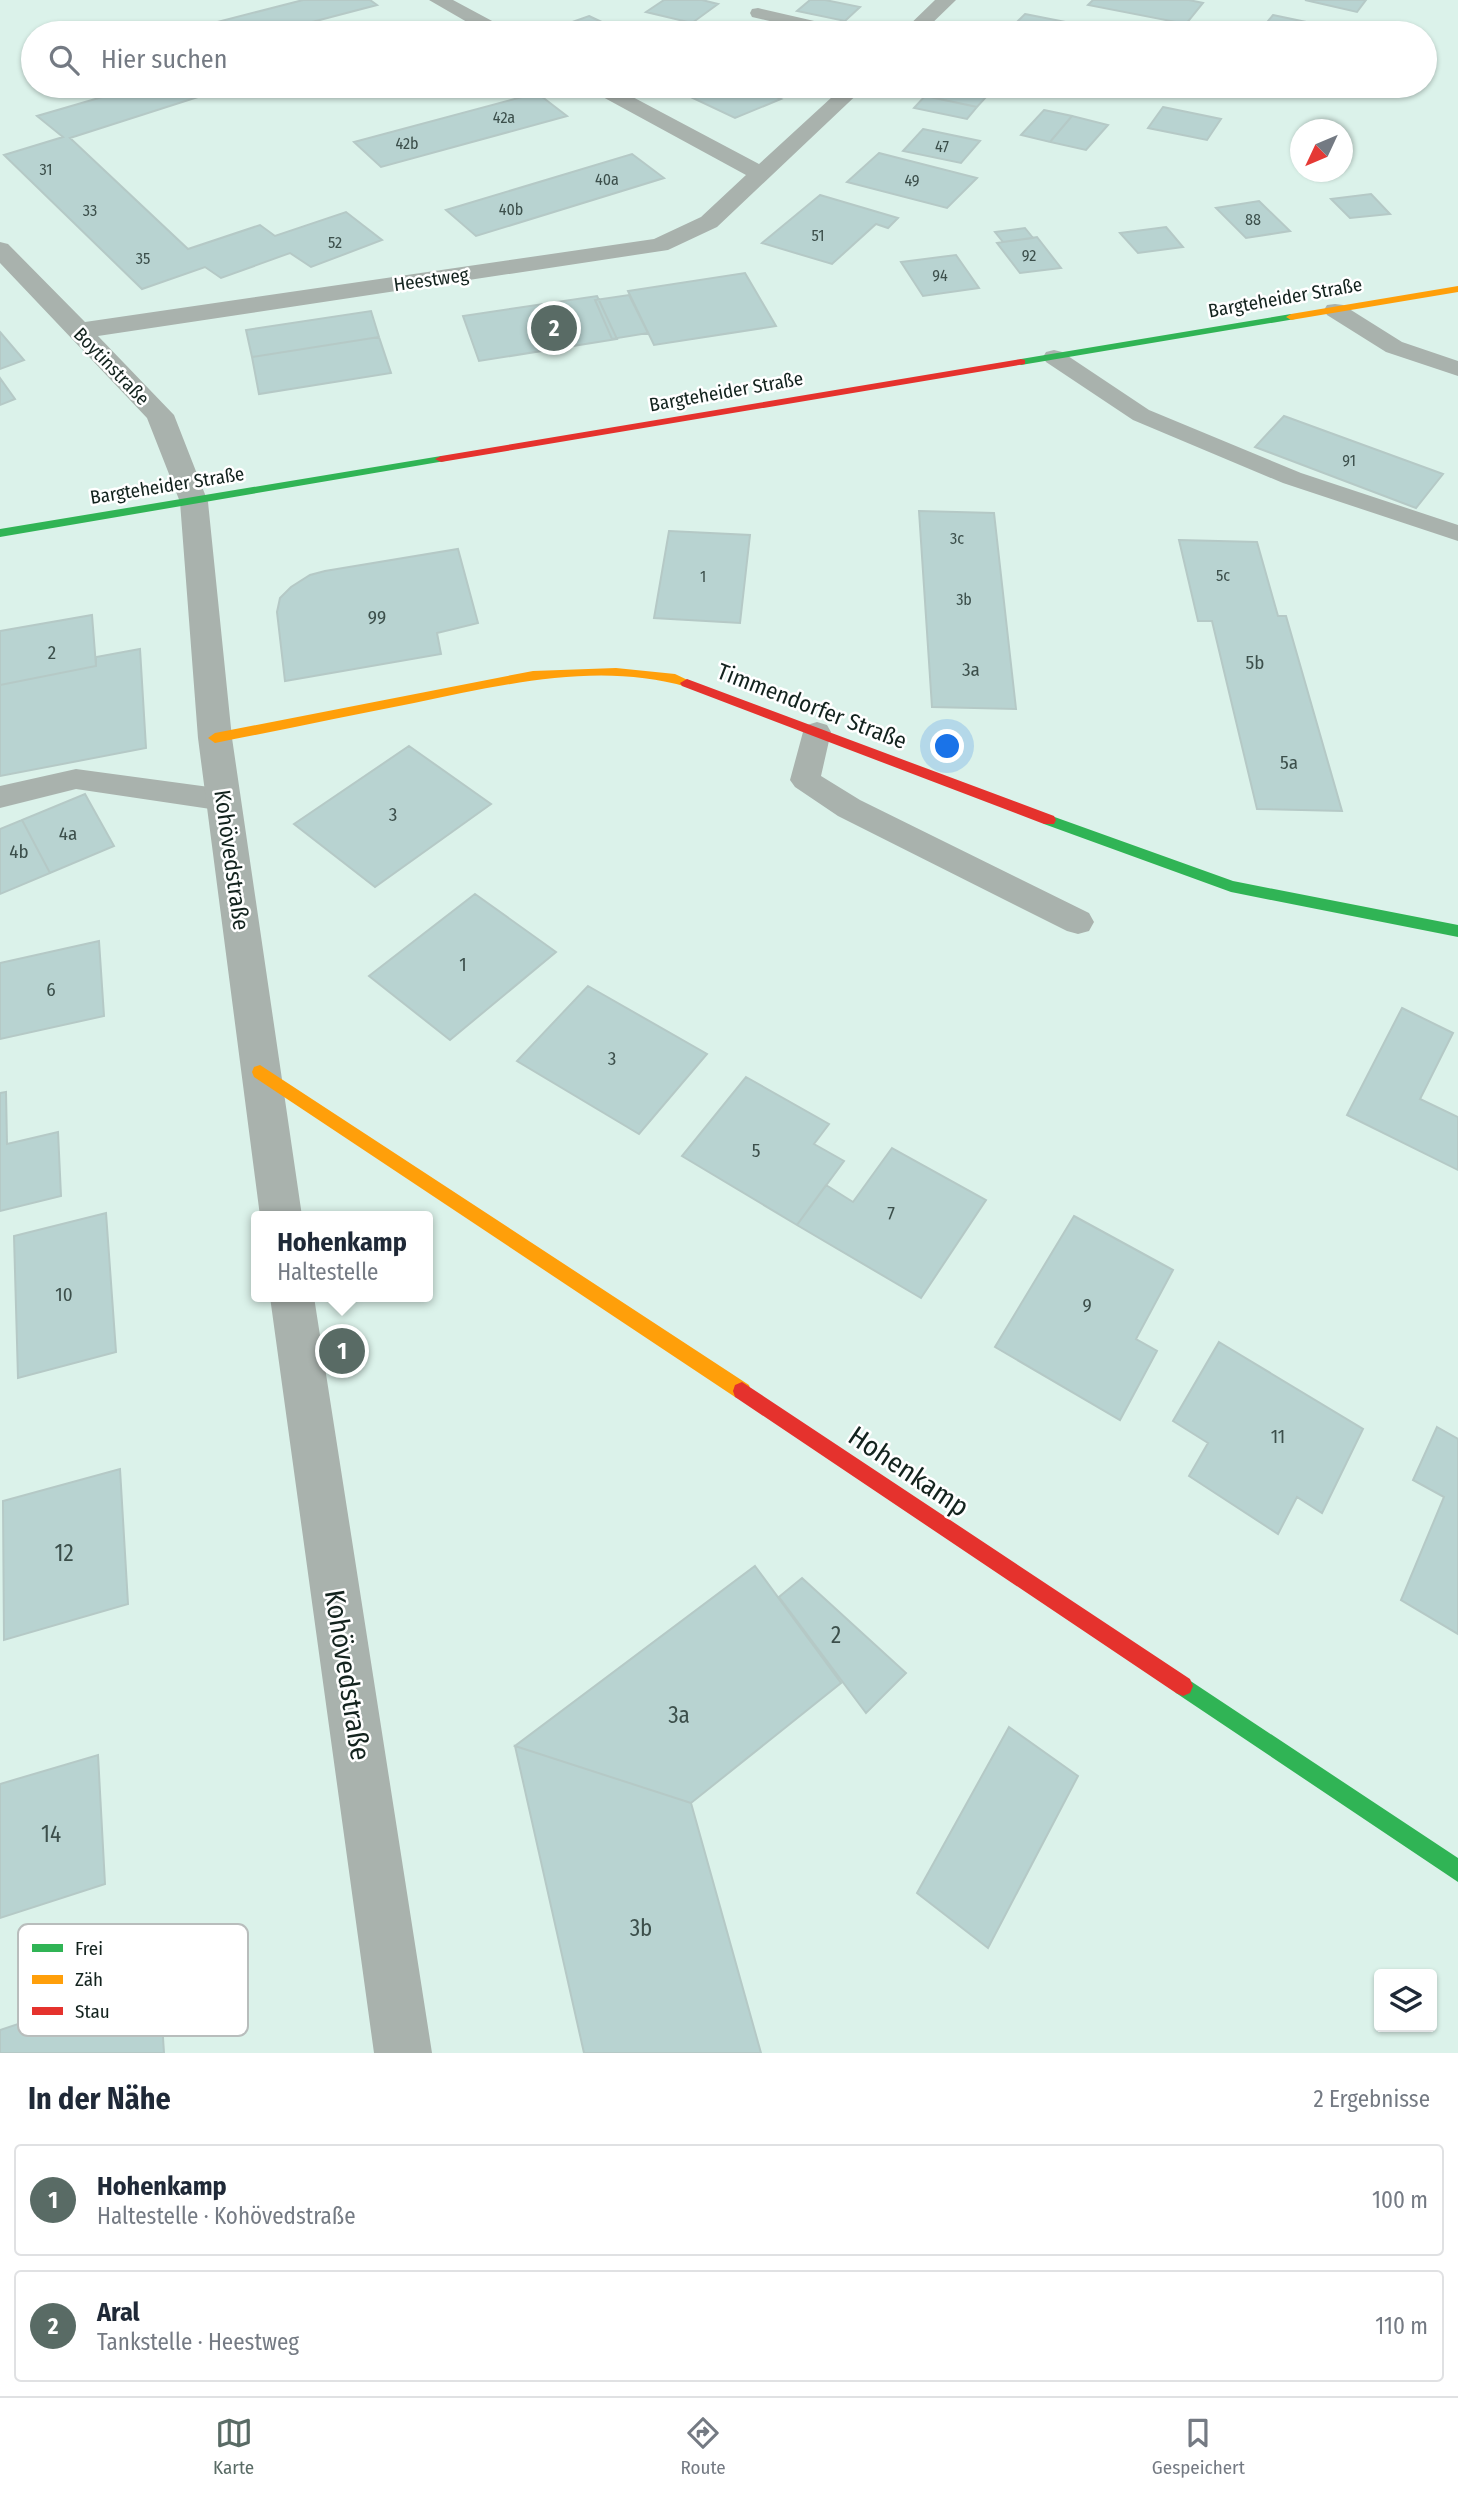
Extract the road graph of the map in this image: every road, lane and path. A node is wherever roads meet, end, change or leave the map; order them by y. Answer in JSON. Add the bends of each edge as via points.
{"nodes":[{"id":1,"x":439,"y":0,"type":"edge"},
{"id":2,"x":946,"y":0,"type":"edge"},
{"id":3,"x":758,"y":13,"type":"dead end"},
{"id":4,"x":478,"y":21,"type":"edge"},
{"id":5,"x":792,"y":21,"type":"edge"},
{"id":6,"x":924,"y":21,"type":"edge"},
{"id":7,"x":619,"y":98,"type":"edge"},
{"id":8,"x":843,"y":98,"type":"edge"},
{"id":9,"x":762,"y":175,"type":"junction"},
{"id":10,"x":0,"y":249,"type":"edge"},
{"id":11,"x":1458,"y":289,"type":"edge"},
{"id":12,"x":1335,"y":310,"type":"junction"},
{"id":13,"x":78,"y":331,"type":"junction"},
{"id":14,"x":1054,"y":357,"type":"junction"},
{"id":15,"x":1458,"y":369,"type":"edge"},
{"id":16,"x":194,"y":502,"type":"junction"},
{"id":17,"x":0,"y":533,"type":"edge"},
{"id":18,"x":1458,"y":533,"type":"edge"},
{"id":19,"x":817,"y":732,"type":"junction"},
{"id":20,"x":215,"y":738,"type":"junction"},
{"id":21,"x":0,"y":797,"type":"edge"},
{"id":22,"x":224,"y":800,"type":"junction"},
{"id":23,"x":1078,"y":922,"type":"dead end"},
{"id":24,"x":1458,"y":930,"type":"edge"},
{"id":25,"x":260,"y":1072,"type":"junction"},
{"id":26,"x":280,"y":1211,"type":"edge"},
{"id":27,"x":293,"y":1302,"type":"edge"},
{"id":28,"x":1458,"y":1871,"type":"edge"},
{"id":29,"x":403,"y":2053,"type":"edge"}],
"edges":[{"from":1,"to":4,"type":"street"},
{"from":2,"to":6,"type":"street"},
{"from":3,"to":5,"type":"lane"},
{"from":7,"to":9,"type":"street"},
{"from":8,"to":9,"type":"street","name":"Heestweg"},
{"from":9,"to":13,"type":"street","name":"Heestweg","via":[[709,222],[660,245]]},
{"from":10,"to":13,"type":"street","name":"Boytinstraße"},
{"from":11,"to":12,"type":"street","name":"Bargteheider Straße"},
{"from":12,"to":14,"type":"street","name":"Bargteheider Straße"},
{"from":12,"to":15,"type":"lane","via":[[1394,347]]},
{"from":13,"to":16,"type":"street","name":"Boytinstraße","via":[[160,415]]},
{"from":14,"to":16,"type":"street","name":"Bargteheider Straße"},
{"from":14,"to":18,"type":"lane","via":[[1141,415],[1292,478]]},
{"from":16,"to":17,"type":"street","name":"Bargteheider Straße"},
{"from":16,"to":20,"type":"street","name":"Kohövedstraße"},
{"from":19,"to":20,"type":"street","name":"Timmendorfer Straße","via":[[675,678],[616,672],[533,675]]},
{"from":19,"to":23,"type":"lane","via":[[805,780],[871,820]]},
{"from":19,"to":24,"type":"street","name":"Timmendorfer Straße","via":[[1231,886]]},
{"from":20,"to":22,"type":"street","name":"Kohövedstraße"},
{"from":21,"to":22,"type":"lane","via":[[76,779]]},
{"from":22,"to":25,"type":"street","name":"Kohövedstraße"},
{"from":25,"to":26,"type":"street","name":"Kohövedstraße"},
{"from":25,"to":28,"type":"street","name":"Hohenkamp"},
{"from":27,"to":29,"type":"street","name":"Kohövedstraße"}]}
